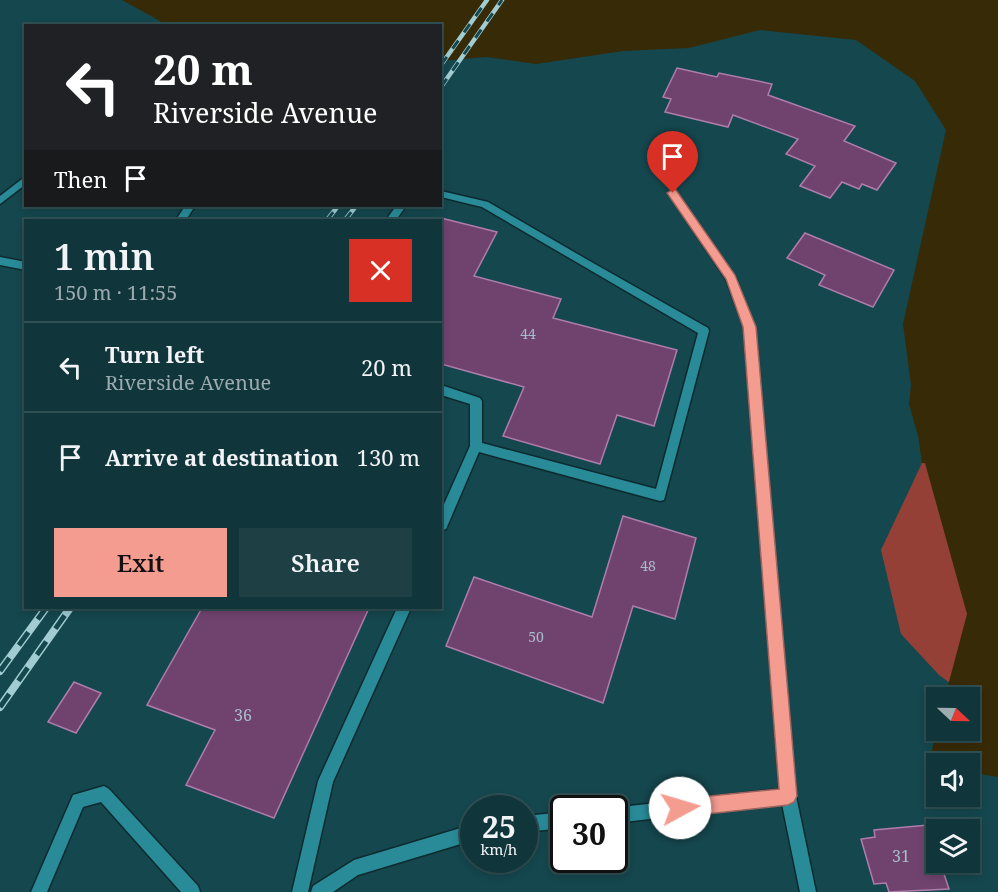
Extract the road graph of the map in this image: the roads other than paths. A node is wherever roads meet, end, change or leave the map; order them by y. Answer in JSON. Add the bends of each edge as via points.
{"nodes":[{"id":1,"x":24,"y":181,"type":"edge"},
{"id":2,"x":673,"y":193,"type":"dead end"},
{"id":3,"x":442,"y":194,"type":"edge"},
{"id":4,"x":0,"y":201,"type":"edge"},
{"id":5,"x":0,"y":261,"type":"edge"},
{"id":6,"x":24,"y":266,"type":"edge"},
{"id":7,"x":442,"y":390,"type":"edge"},
{"id":8,"x":476,"y":446,"type":"junction"},
{"id":9,"x":442,"y":519,"type":"edge"},
{"id":10,"x":404,"y":609,"type":"edge"},
{"id":11,"x":788,"y":796,"type":"junction"},
{"id":12,"x":628,"y":814,"type":"edge"},
{"id":13,"x":460,"y":836,"type":"edge"},
{"id":14,"x":39,"y":892,"type":"edge"},
{"id":15,"x":192,"y":892,"type":"edge"},
{"id":16,"x":300,"y":892,"type":"edge"},
{"id":17,"x":319,"y":892,"type":"edge"},
{"id":18,"x":808,"y":892,"type":"edge"}],
"edges":[{"from":1,"to":4,"type":"street"},
{"from":2,"to":11,"type":"street","via":[[731,278],[749,327]]},
{"from":3,"to":8,"type":"street","via":[[485,204],[704,331],[660,496]]},
{"from":5,"to":6,"type":"street"},
{"from":7,"to":8,"type":"street","via":[[476,401]]},
{"from":8,"to":9,"type":"street"},
{"from":10,"to":16,"type":"street","via":[[326,781]]},
{"from":11,"to":12,"type":"street"},
{"from":11,"to":18,"type":"street"},
{"from":13,"to":17,"type":"street","via":[[354,868]]},
{"from":14,"to":15,"type":"street","via":[[78,800],[104,795]]}]}
